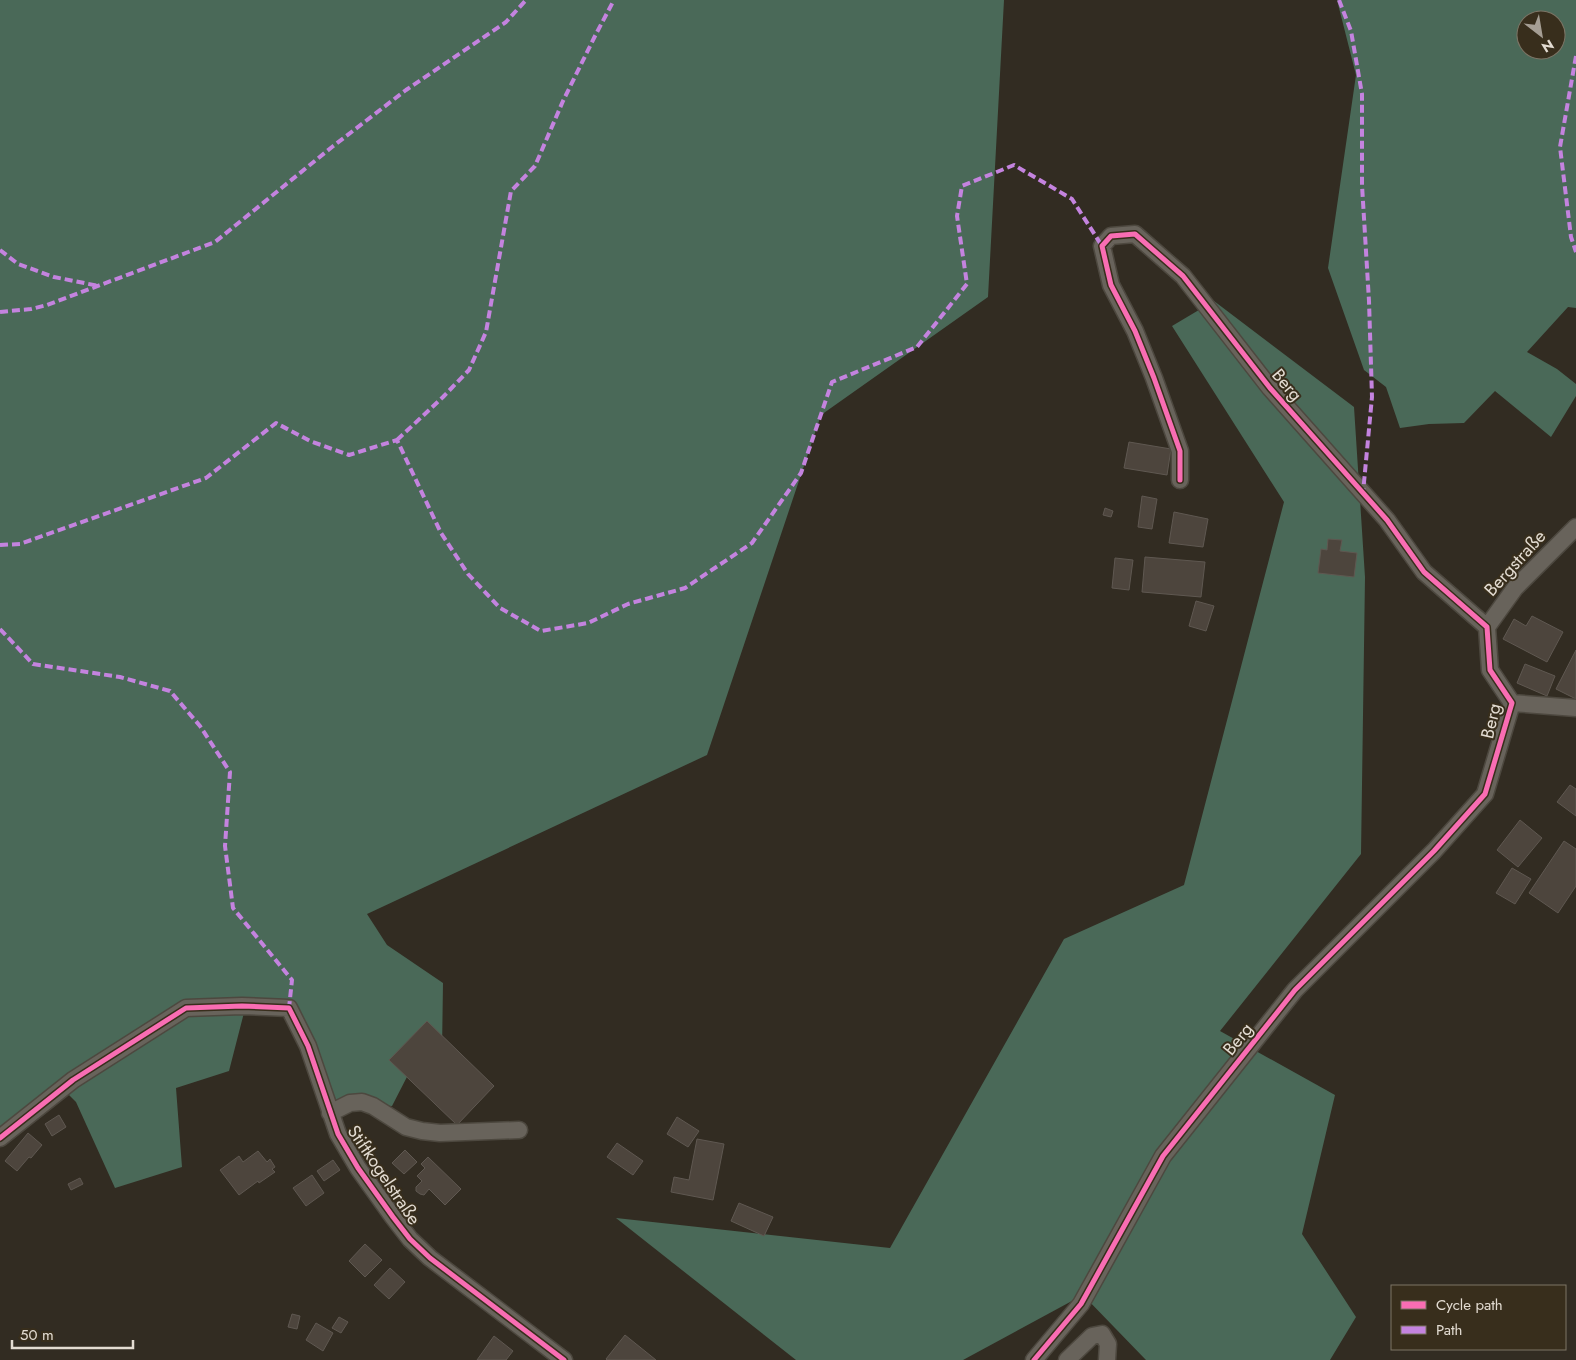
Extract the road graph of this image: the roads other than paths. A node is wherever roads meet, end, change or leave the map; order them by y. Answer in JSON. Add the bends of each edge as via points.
{"nodes":[{"id":1,"x":1180,"y":480,"type":"dead end"},
{"id":2,"x":1576,"y":527,"type":"edge"},
{"id":3,"x":1487,"y":627,"type":"junction"},
{"id":4,"x":1512,"y":703,"type":"junction"},
{"id":5,"x":1576,"y":708,"type":"edge"},
{"id":6,"x":330,"y":1113,"type":"junction"},
{"id":7,"x":519,"y":1130,"type":"dead end"},
{"id":8,"x":0,"y":1138,"type":"edge"},
{"id":9,"x":558,"y":1358,"type":"edge"},
{"id":10,"x":1034,"y":1360,"type":"edge"},
{"id":11,"x":1068,"y":1360,"type":"edge"},
{"id":12,"x":1107,"y":1360,"type":"edge"}],
"edges":[{"from":1,"to":3,"type":"street","name":"Berg","via":[[1180,451],[1154,378],[1107,270],[1102,246],[1111,236],[1134,234],[1183,276],[1270,388],[1387,520],[1424,572]]},
{"from":2,"to":3,"type":"street","name":"Bergstraße","via":[[1515,588]]},
{"from":3,"to":4,"type":"street","name":"Berg","via":[[1490,670]]},
{"from":4,"to":5,"type":"street"},
{"from":4,"to":10,"type":"street","name":"Berg","via":[[1485,794],[1434,851],[1295,990],[1259,1035],[1163,1156],[1081,1304]]},
{"from":6,"to":7,"type":"street","name":"Stiftkogelstraße","via":[[350,1103],[362,1102],[406,1127],[422,1131]]},
{"from":6,"to":8,"type":"street","name":"Stiftkogelstraße","via":[[308,1046],[289,1008],[186,1008],[73,1080]]},
{"from":6,"to":9,"type":"street","name":"Stiftkogelstraße","via":[[358,1168],[410,1239]]},
{"from":11,"to":12,"type":"street","via":[[1092,1336],[1102,1334],[1108,1344]]}]}
